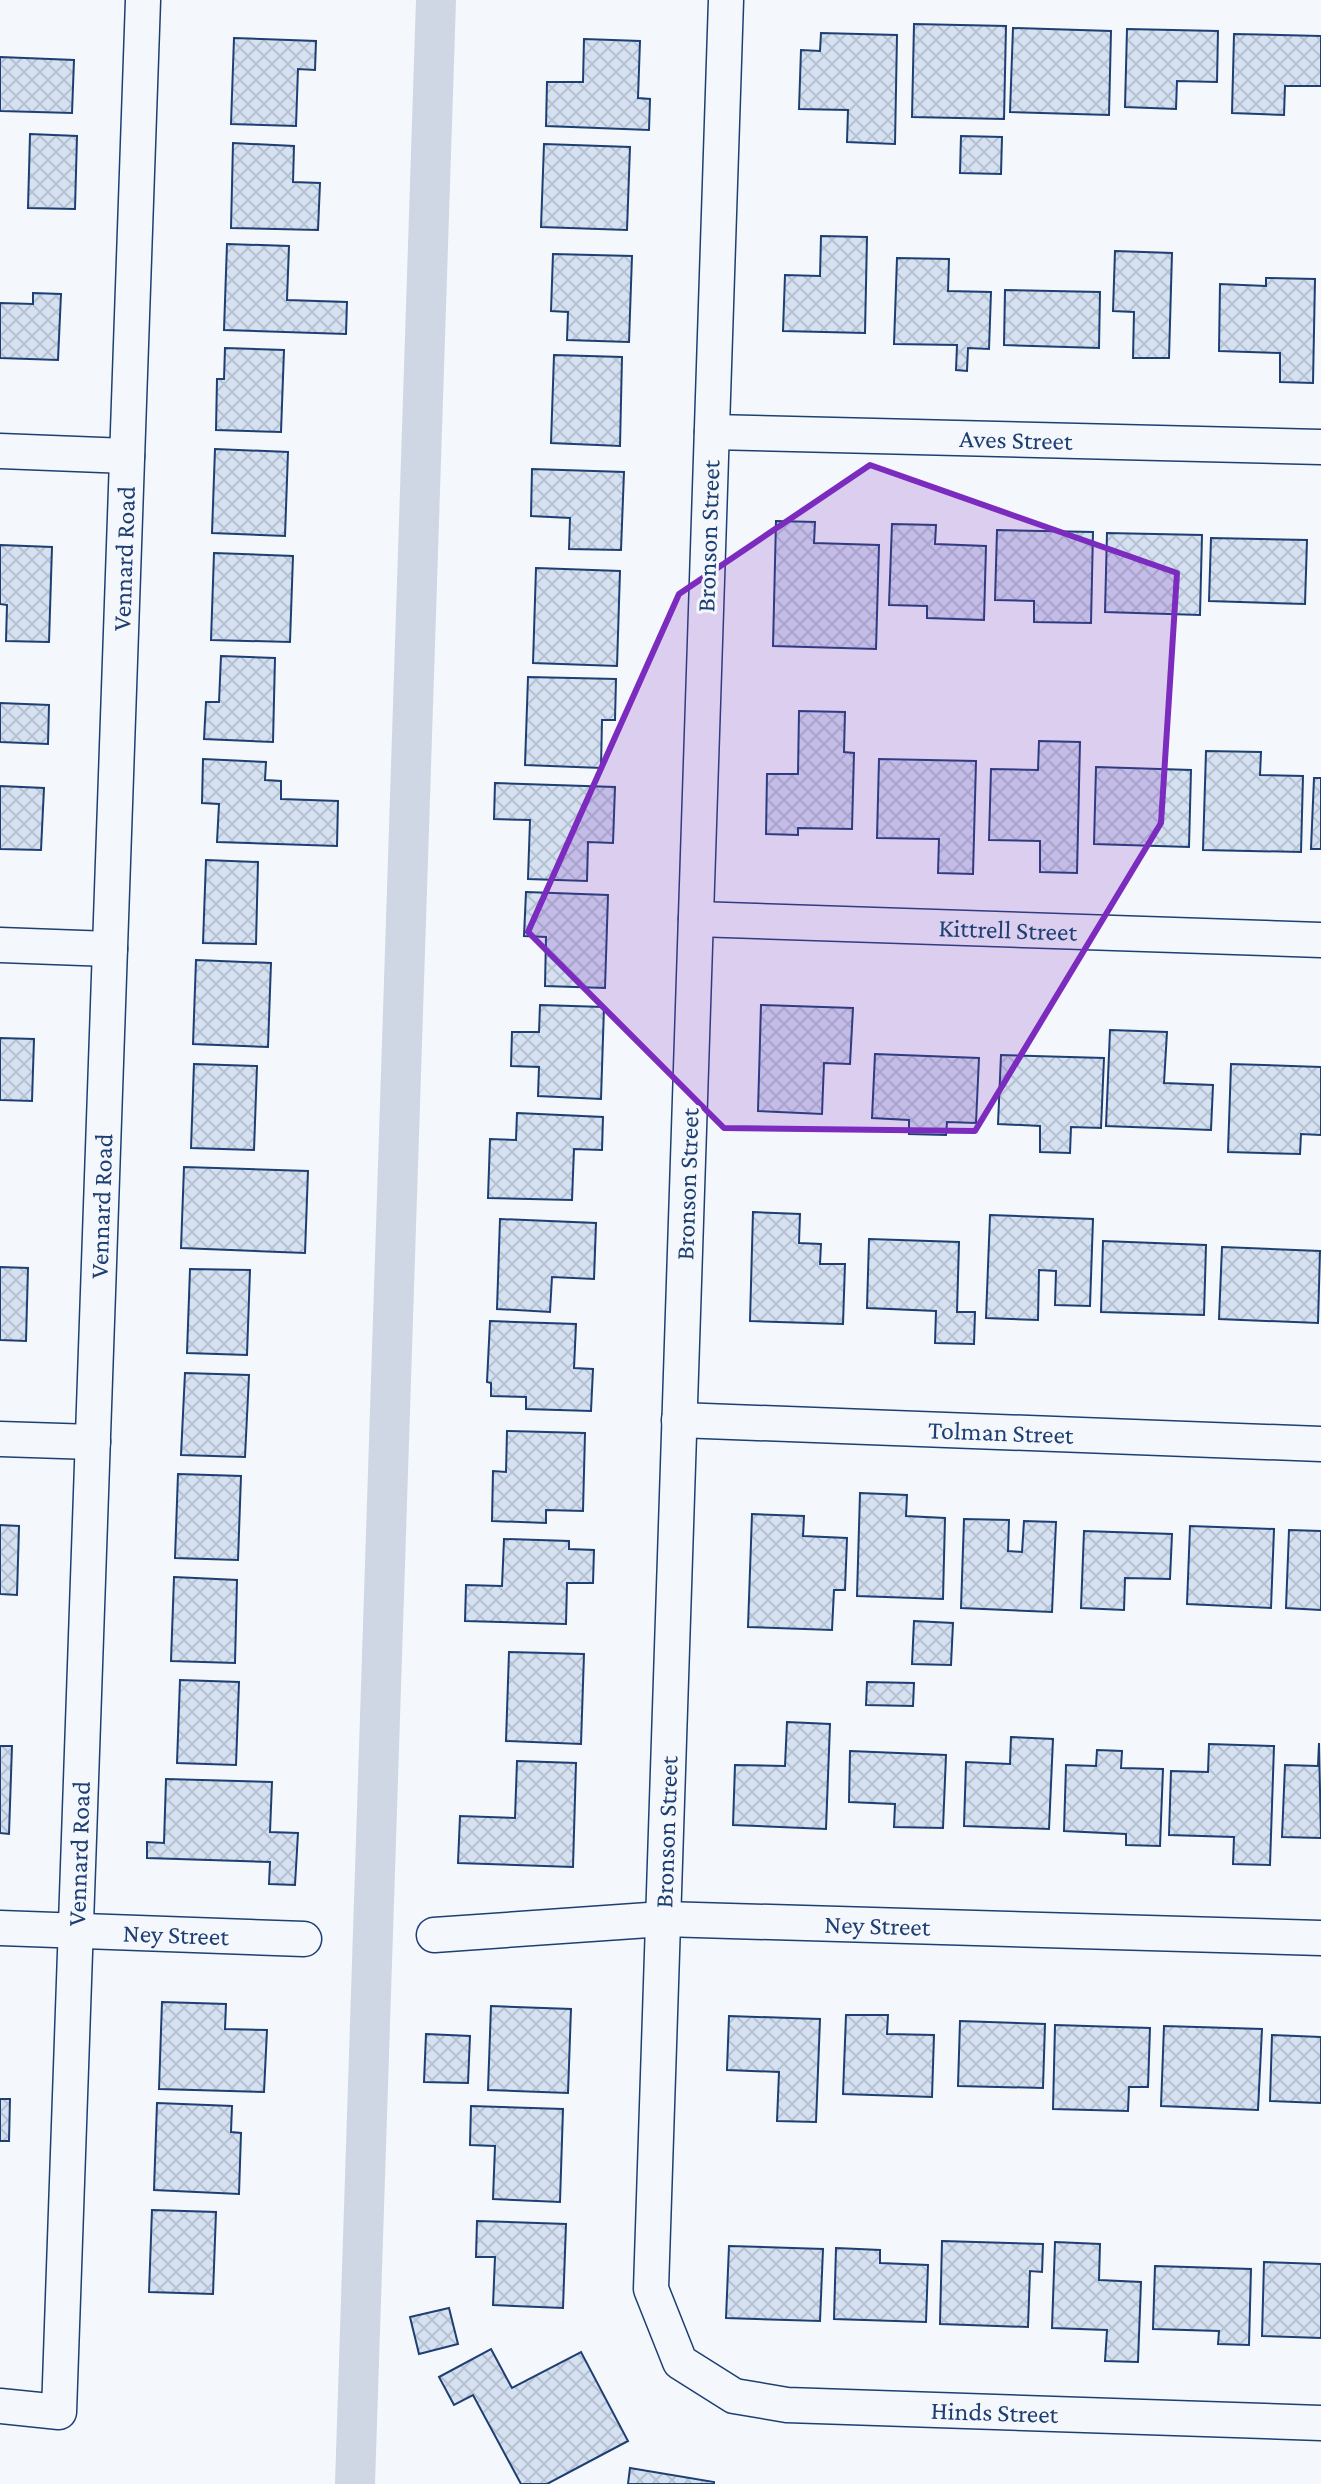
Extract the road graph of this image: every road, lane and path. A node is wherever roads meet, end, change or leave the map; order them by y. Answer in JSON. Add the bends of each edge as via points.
{"nodes":[{"id":1,"x":143,"y":0,"type":"edge"},
{"id":2,"x":726,"y":0,"type":"edge"},
{"id":3,"x":712,"y":432,"type":"junction"},
{"id":4,"x":1321,"y":447,"type":"edge"},
{"id":5,"x":0,"y":451,"type":"edge"},
{"id":6,"x":127,"y":456,"type":"junction"},
{"id":7,"x":696,"y":919,"type":"junction"},
{"id":8,"x":1321,"y":940,"type":"edge"},
{"id":9,"x":0,"y":945,"type":"edge"},
{"id":10,"x":110,"y":949,"type":"junction"},
{"id":11,"x":679,"y":1420,"type":"junction"},
{"id":12,"x":0,"y":1439,"type":"edge"},
{"id":13,"x":93,"y":1442,"type":"junction"},
{"id":14,"x":1321,"y":1444,"type":"edge"},
{"id":15,"x":663,"y":1919,"type":"junction"},
{"id":16,"x":0,"y":1928,"type":"edge"},
{"id":17,"x":76,"y":1931,"type":"junction"},
{"id":18,"x":434,"y":1935,"type":"dead end"},
{"id":19,"x":1321,"y":1938,"type":"edge"},
{"id":20,"x":304,"y":1939,"type":"dead end"},
{"id":21,"x":680,"y":2362,"type":"joint"},
{"id":22,"x":0,"y":2406,"type":"edge"},
{"id":23,"x":1321,"y":2423,"type":"edge"}],
"edges":[{"from":1,"to":6,"type":"street","name":"Vennard Road"},
{"from":2,"to":3,"type":"street","name":"Bronson Street"},
{"from":3,"to":4,"type":"street","name":"Aves Street"},
{"from":3,"to":7,"type":"street","name":"Bronson Street"},
{"from":5,"to":6,"type":"street"},
{"from":6,"to":10,"type":"street","name":"Vennard Road"},
{"from":7,"to":8,"type":"street","name":"Kittrell Street"},
{"from":7,"to":11,"type":"street","name":"Bronson Street"},
{"from":9,"to":10,"type":"street"},
{"from":10,"to":13,"type":"street","name":"Vennard Road"},
{"from":11,"to":14,"type":"street","name":"Tolman Street"},
{"from":11,"to":15,"type":"street","name":"Bronson Street"},
{"from":12,"to":13,"type":"street"},
{"from":13,"to":17,"type":"street","name":"Vennard Road"},
{"from":15,"to":18,"type":"street","name":"Ney Street"},
{"from":15,"to":19,"type":"street","name":"Ney Street"},
{"from":15,"to":21,"type":"street","name":"Bronson Street","via":[[651,2289]]},
{"from":16,"to":17,"type":"street","name":"Ney Street"},
{"from":17,"to":20,"type":"street","name":"Ney Street"},
{"from":17,"to":22,"type":"street","name":"Vennard Road","via":[[59,2412]]},
{"from":21,"to":23,"type":"street","name":"Hinds Street","via":[[734,2396],[787,2405]]}]}
